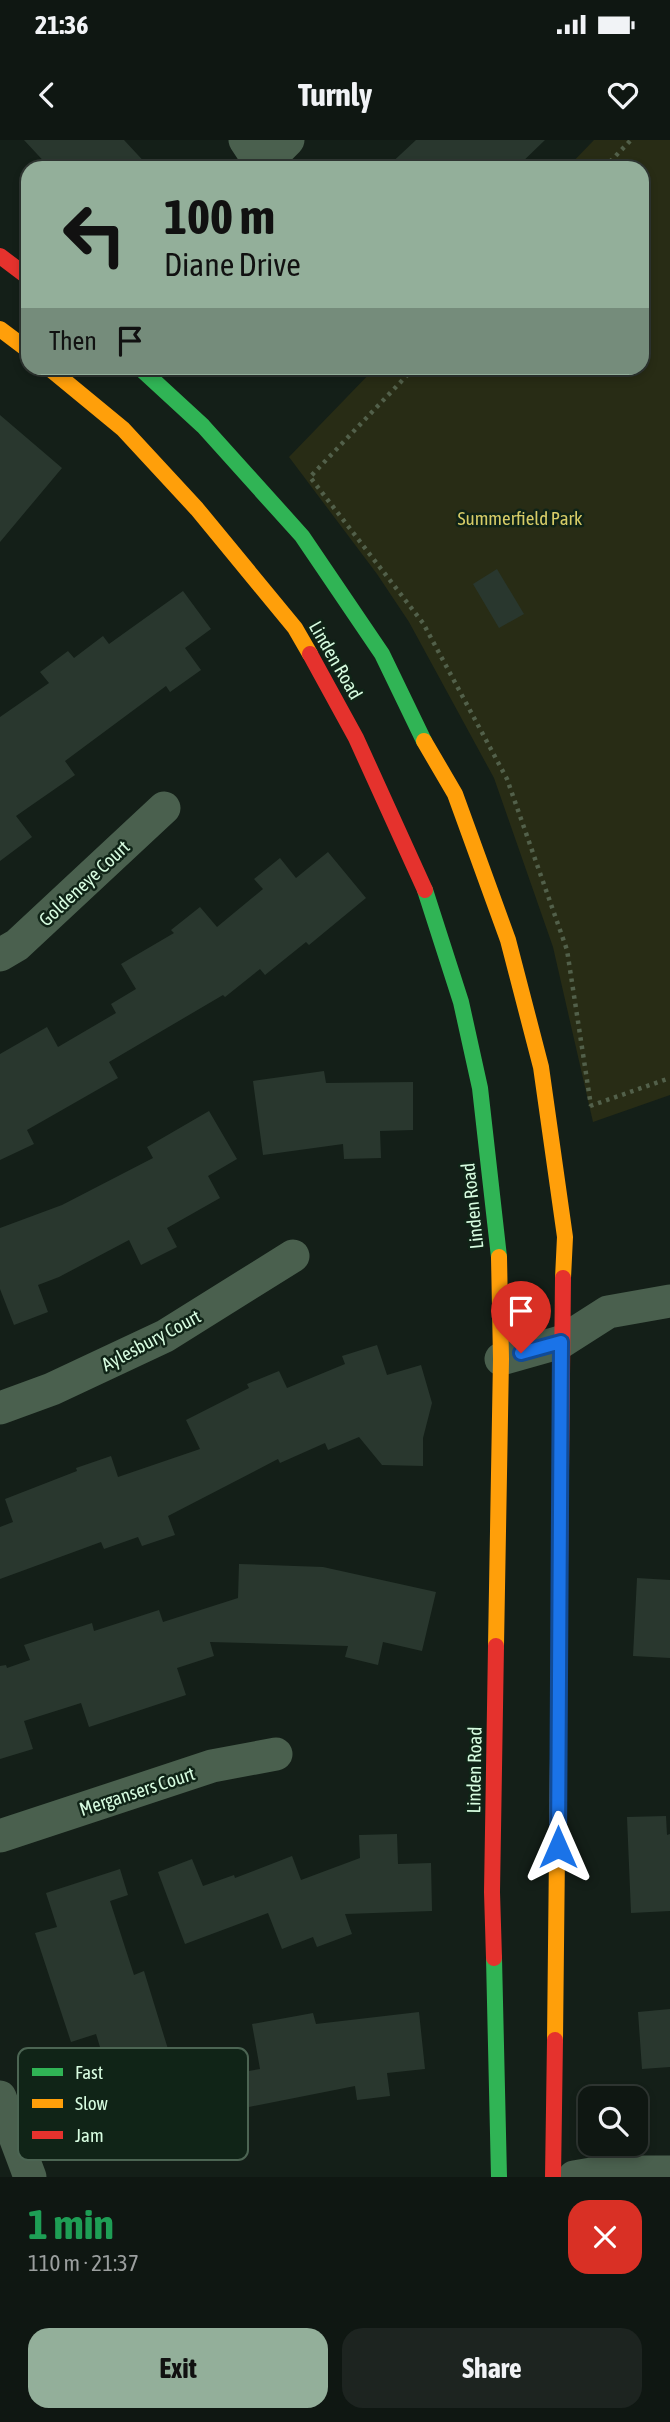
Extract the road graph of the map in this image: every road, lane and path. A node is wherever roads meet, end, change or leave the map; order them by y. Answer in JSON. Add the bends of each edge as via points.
{"nodes":[{"id":1,"x":288,"y":140,"type":"edge"},
{"id":2,"x":631,"y":140,"type":"edge"},
{"id":3,"x":256,"y":158,"type":"edge"},
{"id":4,"x":611,"y":161,"type":"edge"},
{"id":5,"x":0,"y":256,"type":"edge"},
{"id":6,"x":21,"y":272,"type":"edge"},
{"id":7,"x":0,"y":329,"type":"edge"},
{"id":8,"x":21,"y":345,"type":"edge"},
{"id":9,"x":70,"y":375,"type":"edge"},
{"id":10,"x":148,"y":375,"type":"edge"},
{"id":11,"x":407,"y":375,"type":"edge"},
{"id":12,"x":310,"y":477,"type":"dead end"},
{"id":13,"x":164,"y":807,"type":"dead end"},
{"id":14,"x":0,"y":955,"type":"edge"},
{"id":15,"x":670,"y":1078,"type":"edge"},
{"id":16,"x":552,"y":1138,"type":"junction"},
{"id":17,"x":293,"y":1256,"type":"dead end"},
{"id":18,"x":670,"y":1301,"type":"edge"},
{"id":19,"x":561,"y":1342,"type":"junction"},
{"id":20,"x":501,"y":1359,"type":"junction"},
{"id":21,"x":0,"y":1408,"type":"edge"},
{"id":22,"x":276,"y":1754,"type":"dead end"},
{"id":23,"x":0,"y":1836,"type":"edge"},
{"id":24,"x":0,"y":2097,"type":"edge"},
{"id":25,"x":18,"y":2145,"type":"edge"},
{"id":26,"x":24,"y":2160,"type":"edge"},
{"id":27,"x":670,"y":2172,"type":"edge"},
{"id":28,"x":30,"y":2177,"type":"edge"},
{"id":29,"x":499,"y":2177,"type":"edge"},
{"id":30,"x":552,"y":2177,"type":"edge"},
{"id":31,"x":574,"y":2177,"type":"edge"}],
"edges":[{"from":1,"to":3,"type":"street"},
{"from":2,"to":4,"type":"path"},
{"from":5,"to":6,"type":"street"},
{"from":7,"to":8,"type":"street"},
{"from":9,"to":20,"type":"street","name":"Linden Road","via":[[197,509],[295,628],[356,738],[422,881],[461,1002],[480,1088],[499,1257]]},
{"from":10,"to":16,"type":"street","name":"Linden Road","via":[[203,426],[302,536],[383,654],[417,729],[455,794],[488,882],[525,999]]},
{"from":11,"to":12,"type":"path"},
{"from":13,"to":14,"type":"street","name":"Goldeneye Court","via":[[17,945]]},
{"from":15,"to":16,"type":"path","via":[[591,1106]]},
{"from":16,"to":19,"type":"street","name":"Linden Road","via":[[565,1237]]},
{"from":17,"to":21,"type":"street","name":"Aylesbury Court","via":[[165,1336],[52,1390]]},
{"from":18,"to":19,"type":"street","via":[[608,1312]]},
{"from":19,"to":20,"type":"street"},
{"from":19,"to":30,"type":"street","name":"Linden Road"},
{"from":20,"to":29,"type":"street","name":"Linden Road","via":[[492,1892]]},
{"from":22,"to":23,"type":"street","name":"Mergansers Court","via":[[212,1766]]},
{"from":24,"to":25,"type":"street"},
{"from":26,"to":28,"type":"street"},
{"from":27,"to":31,"type":"street"}]}
